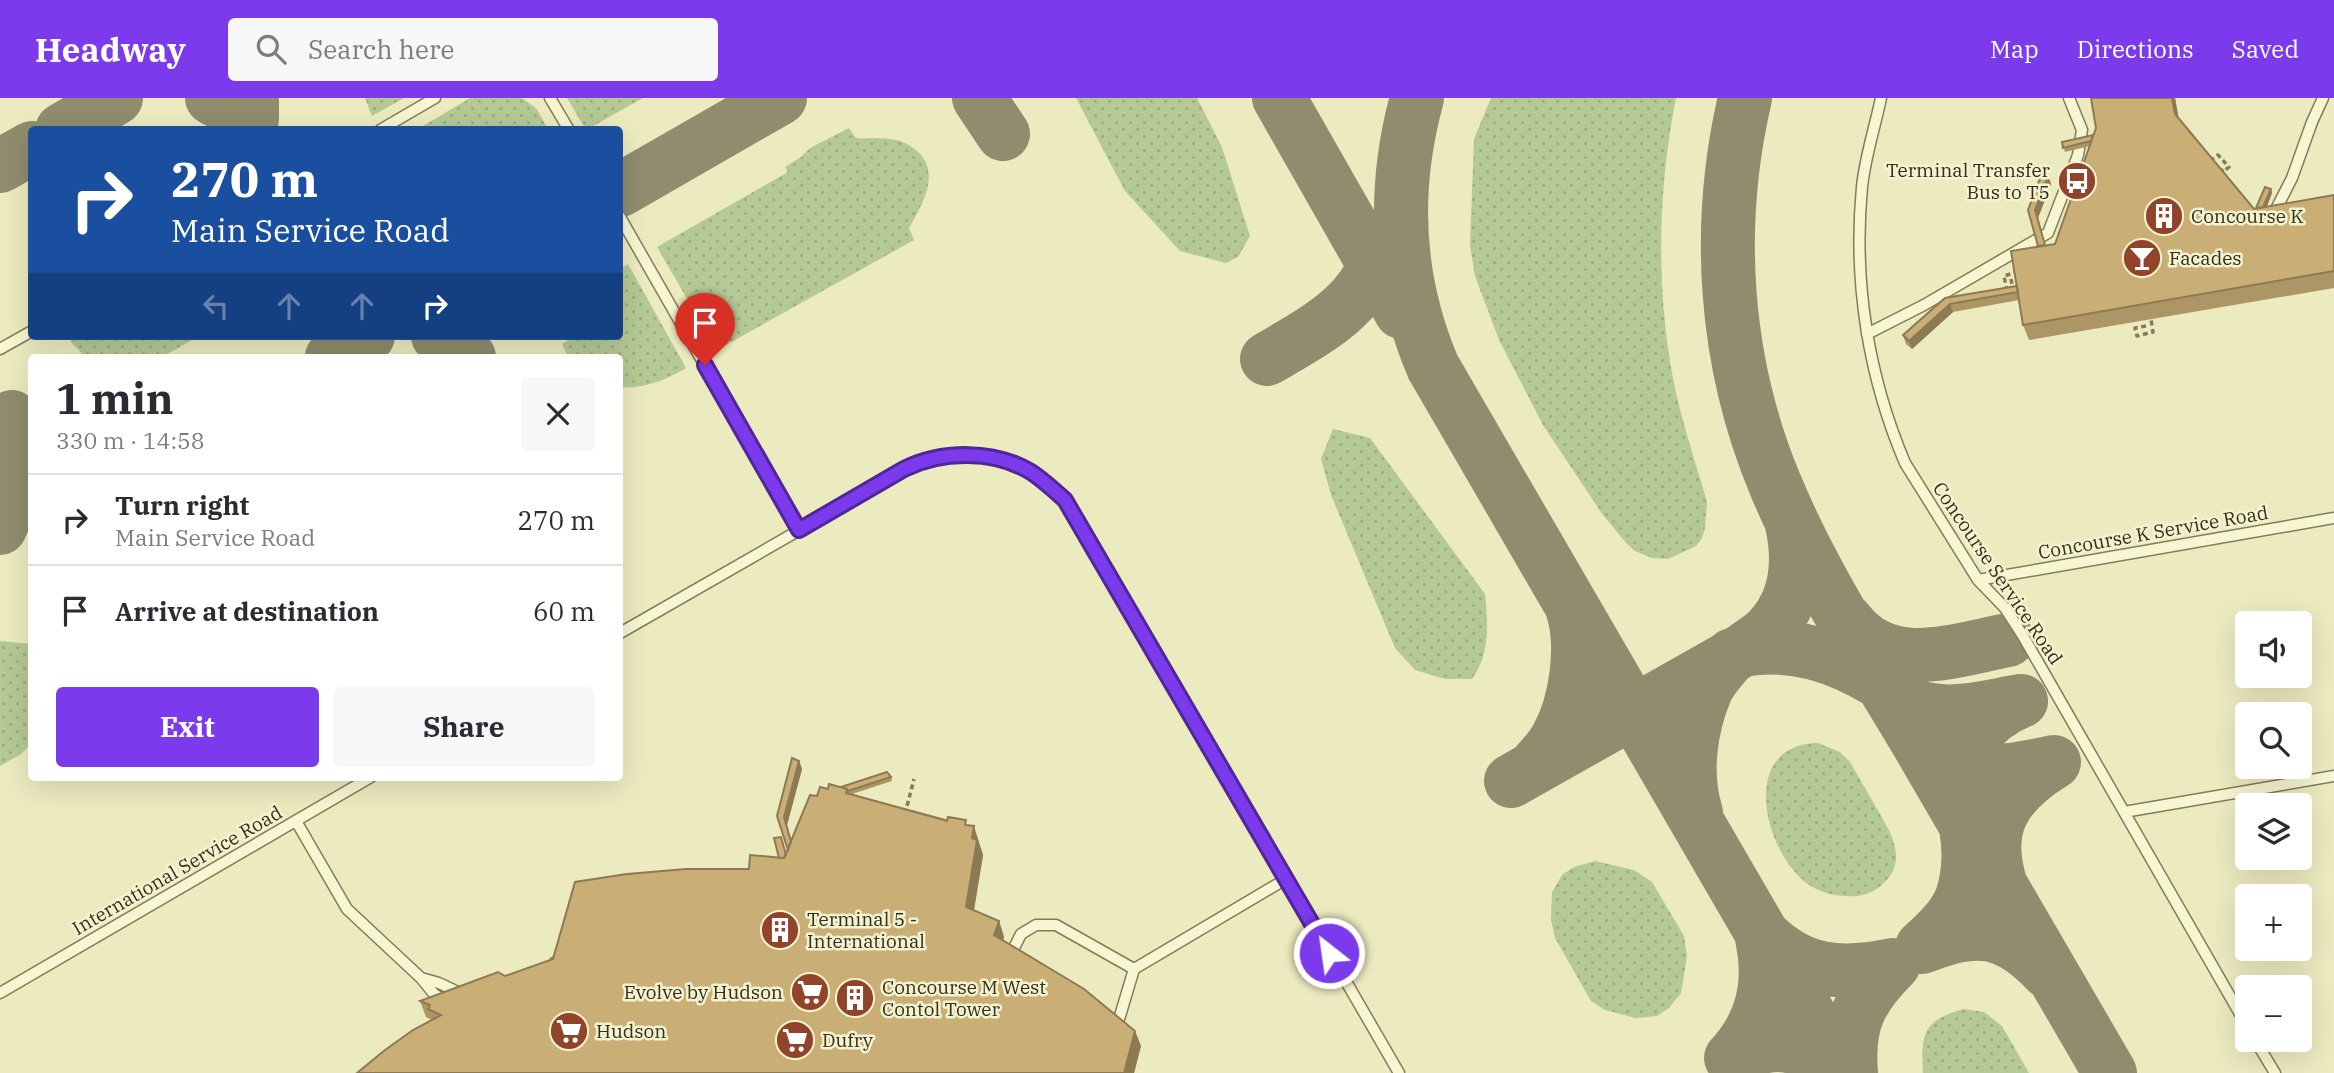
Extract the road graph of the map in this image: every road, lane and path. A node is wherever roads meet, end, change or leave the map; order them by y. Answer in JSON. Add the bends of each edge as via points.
{"nodes":[{"id":1,"x":435,"y":98,"type":"edge"},
{"id":2,"x":550,"y":98,"type":"edge"},
{"id":3,"x":1881,"y":98,"type":"edge"},
{"id":4,"x":2068,"y":98,"type":"edge"},
{"id":5,"x":2323,"y":98,"type":"edge"},
{"id":6,"x":387,"y":126,"type":"edge"},
{"id":7,"x":567,"y":126,"type":"edge"},
{"id":8,"x":2208,"y":163,"type":"edge"},
{"id":9,"x":2217,"y":164,"type":"edge"},
{"id":10,"x":623,"y":222,"type":"edge"},
{"id":11,"x":2272,"y":222,"type":"edge"},
{"id":12,"x":2004,"y":276,"type":"dead end"},
{"id":13,"x":2011,"y":279,"type":"edge"},
{"id":14,"x":2151,"y":319,"type":"edge"},
{"id":15,"x":2146,"y":326,"type":"dead end"},
{"id":16,"x":28,"y":333,"type":"edge"},
{"id":17,"x":1867,"y":334,"type":"junction"},
{"id":18,"x":0,"y":349,"type":"edge"},
{"id":19,"x":2334,"y":518,"type":"edge"},
{"id":20,"x":799,"y":530,"type":"junction"},
{"id":21,"x":1978,"y":580,"type":"junction"},
{"id":22,"x":623,"y":631,"type":"edge"},
{"id":23,"x":2334,"y":776,"type":"edge"},
{"id":24,"x":914,"y":779,"type":"dead end"},
{"id":25,"x":364,"y":781,"type":"edge"},
{"id":26,"x":2124,"y":812,"type":"junction"},
{"id":27,"x":296,"y":821,"type":"junction"},
{"id":28,"x":902,"y":822,"type":"edge"},
{"id":29,"x":1286,"y":879,"type":"junction"},
{"id":30,"x":1010,"y":956,"type":"edge"},
{"id":31,"x":1134,"y":969,"type":"junction"},
{"id":32,"x":421,"y":978,"type":"junction"},
{"id":33,"x":0,"y":993,"type":"edge"},
{"id":34,"x":472,"y":999,"type":"edge"},
{"id":35,"x":2235,"y":1005,"type":"edge"},
{"id":36,"x":454,"y":1006,"type":"edge"},
{"id":37,"x":1117,"y":1026,"type":"edge"},
{"id":38,"x":2262,"y":1052,"type":"edge"},
{"id":39,"x":1399,"y":1073,"type":"edge"},
{"id":40,"x":2275,"y":1073,"type":"edge"}],
"edges":[{"from":1,"to":6,"type":"lane"},
{"from":2,"to":7,"type":"lane"},
{"from":3,"to":17,"type":"lane","name":"Concourse Service Road","via":[[1862,185],[1860,287]]},
{"from":4,"to":17,"type":"lane","via":[[2082,130],[2078,155],[2048,233]]},
{"from":5,"to":11,"type":"lane"},
{"from":8,"to":9,"type":"path","via":[[2218,155],[2229,167],[2223,172]]},
{"from":10,"to":20,"type":"lane"},
{"from":12,"to":13,"type":"path","via":[[2007,291],[2013,290]]},
{"from":14,"to":15,"type":"path","via":[[2153,332],[2137,336],[2135,328]]},
{"from":16,"to":18,"type":"lane"},
{"from":17,"to":21,"type":"lane","name":"Concourse Service Road","via":[[1880,394],[1905,463]]},
{"from":19,"to":21,"type":"lane","name":"Concourse K Service Road"},
{"from":20,"to":22,"type":"lane"},
{"from":20,"to":29,"type":"lane","via":[[919,461],[970,455],[1014,463],[1032,473],[1065,500],[1080,522]]},
{"from":21,"to":26,"type":"lane","name":"Concourse Service Road","via":[[2005,608],[2023,636]]},
{"from":23,"to":26,"type":"lane"},
{"from":24,"to":28,"type":"path"},
{"from":25,"to":27,"type":"lane","name":"International Service Road"},
{"from":26,"to":35,"type":"lane","name":"Concourse Service Road"},
{"from":27,"to":32,"type":"lane","via":[[347,909]]},
{"from":27,"to":33,"type":"lane","name":"International Service Road"},
{"from":29,"to":31,"type":"lane"},
{"from":29,"to":39,"type":"lane"},
{"from":30,"to":31,"type":"lane","via":[[1021,934],[1036,925],[1056,925]]},
{"from":31,"to":37,"type":"lane"},
{"from":32,"to":34,"type":"lane"},
{"from":32,"to":36,"type":"lane","via":[[433,994]]},
{"from":38,"to":40,"type":"lane"}]}
